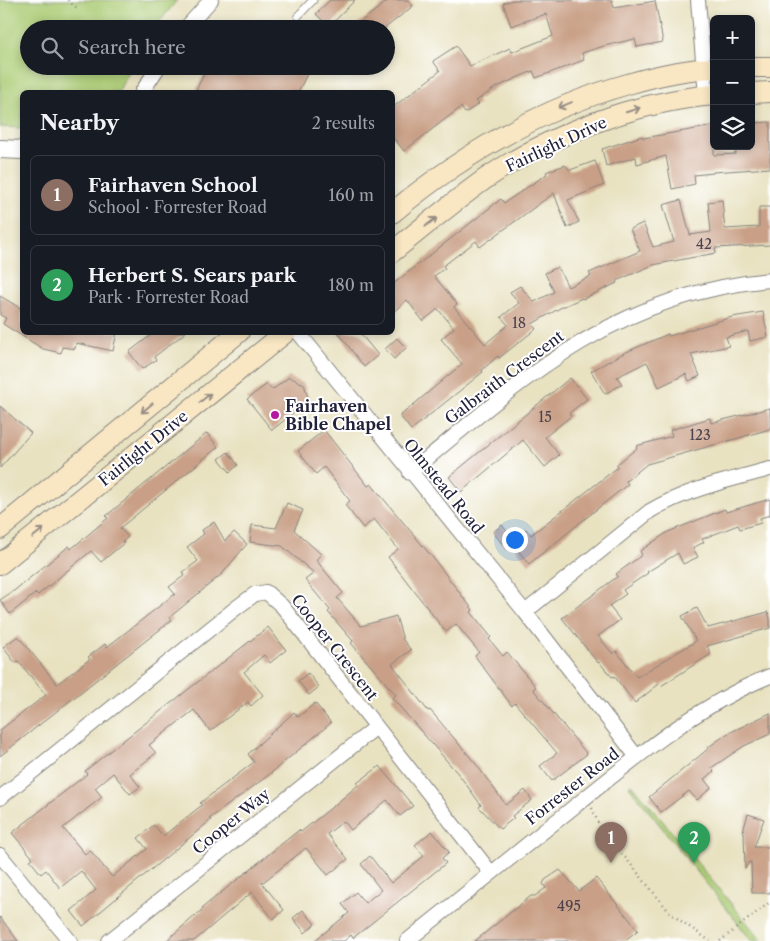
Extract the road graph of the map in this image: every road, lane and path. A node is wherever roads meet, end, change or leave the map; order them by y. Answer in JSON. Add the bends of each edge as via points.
{"nodes":[{"id":1,"x":68,"y":0,"type":"edge"},
{"id":2,"x":211,"y":0,"type":"edge"},
{"id":3,"x":313,"y":0,"type":"edge"},
{"id":4,"x":698,"y":0,"type":"edge"},
{"id":5,"x":79,"y":10,"type":"dead end"},
{"id":6,"x":298,"y":16,"type":"dead end"},
{"id":7,"x":193,"y":20,"type":"edge"},
{"id":8,"x":755,"y":67,"type":"edge"},
{"id":9,"x":770,"y":67,"type":"edge"},
{"id":10,"x":709,"y":68,"type":"edge"},
{"id":11,"x":153,"y":75,"type":"edge"},
{"id":12,"x":143,"y":90,"type":"edge"},
{"id":13,"x":770,"y":92,"type":"edge"},
{"id":14,"x":755,"y":93,"type":"edge"},
{"id":15,"x":710,"y":95,"type":"edge"},
{"id":16,"x":0,"y":149,"type":"edge"},
{"id":17,"x":20,"y":150,"type":"edge"},
{"id":18,"x":395,"y":211,"type":"edge"},
{"id":19,"x":395,"y":250,"type":"edge"},
{"id":20,"x":770,"y":280,"type":"edge"},
{"id":21,"x":235,"y":335,"type":"edge"},
{"id":22,"x":282,"y":335,"type":"edge"},
{"id":23,"x":300,"y":335,"type":"edge"},
{"id":24,"x":770,"y":469,"type":"edge"},
{"id":25,"x":410,"y":473,"type":"junction"},
{"id":26,"x":0,"y":529,"type":"edge"},
{"id":27,"x":0,"y":564,"type":"edge"},
{"id":28,"x":525,"y":612,"type":"junction"},
{"id":29,"x":770,"y":676,"type":"edge"},
{"id":30,"x":375,"y":728,"type":"junction"},
{"id":31,"x":637,"y":757,"type":"junction"},
{"id":32,"x":0,"y":798,"type":"edge"},
{"id":33,"x":594,"y":811,"type":"dead end"},
{"id":34,"x":0,"y":854,"type":"edge"},
{"id":35,"x":491,"y":873,"type":"junction"},
{"id":36,"x":770,"y":902,"type":"edge"},
{"id":37,"x":70,"y":941,"type":"edge"},
{"id":38,"x":110,"y":941,"type":"edge"},
{"id":39,"x":407,"y":941,"type":"edge"},
{"id":40,"x":710,"y":941,"type":"edge"},
{"id":41,"x":720,"y":941,"type":"edge"}],
"edges":[{"from":1,"to":5,"type":"path"},
{"from":2,"to":7,"type":"street"},
{"from":3,"to":6,"type":"lane"},
{"from":4,"to":10,"type":"street"},
{"from":8,"to":9,"type":"main road"},
{"from":10,"to":15,"type":"street"},
{"from":10,"to":18,"type":"main road","name":"Fairlight Drive","one_way":true,"via":[[618,86],[540,116],[469,155]]},
{"from":11,"to":12,"type":"street"},
{"from":13,"to":14,"type":"main road"},
{"from":19,"to":15,"type":"main road","name":"Fairlight Drive","one_way":true,"via":[[474,187],[537,148],[618,115],[664,102]]},
{"from":16,"to":17,"type":"street"},
{"from":20,"to":25,"type":"street","name":"Galbraith Crescent","via":[[678,297],[588,336],[549,361]]},
{"from":21,"to":26,"type":"main road","name":"Fairlight Drive","one_way":true},
{"from":27,"to":22,"type":"main road","name":"Fairlight Drive","one_way":true},
{"from":23,"to":25,"type":"street","name":"Olmstead Road"},
{"from":24,"to":28,"type":"street","via":[[696,489],[665,502]]},
{"from":25,"to":28,"type":"street","name":"Olmstead Road"},
{"from":28,"to":31,"type":"street","name":"Olmstead Road"},
{"from":29,"to":31,"type":"street","name":"Forrester Road","via":[[706,709]]},
{"from":30,"to":32,"type":"street","name":"Cooper Crescent","via":[[282,606],[266,592],[255,594]]},
{"from":30,"to":35,"type":"street","name":"Cooper Crescent"},
{"from":30,"to":38,"type":"street","name":"Cooper Way"},
{"from":31,"to":35,"type":"street","name":"Forrester Road"},
{"from":33,"to":40,"type":"path","via":[[599,825],[671,914]]},
{"from":34,"to":37,"type":"street"},
{"from":35,"to":39,"type":"street","name":"Forrester Road"},
{"from":36,"to":41,"type":"path"}]}
